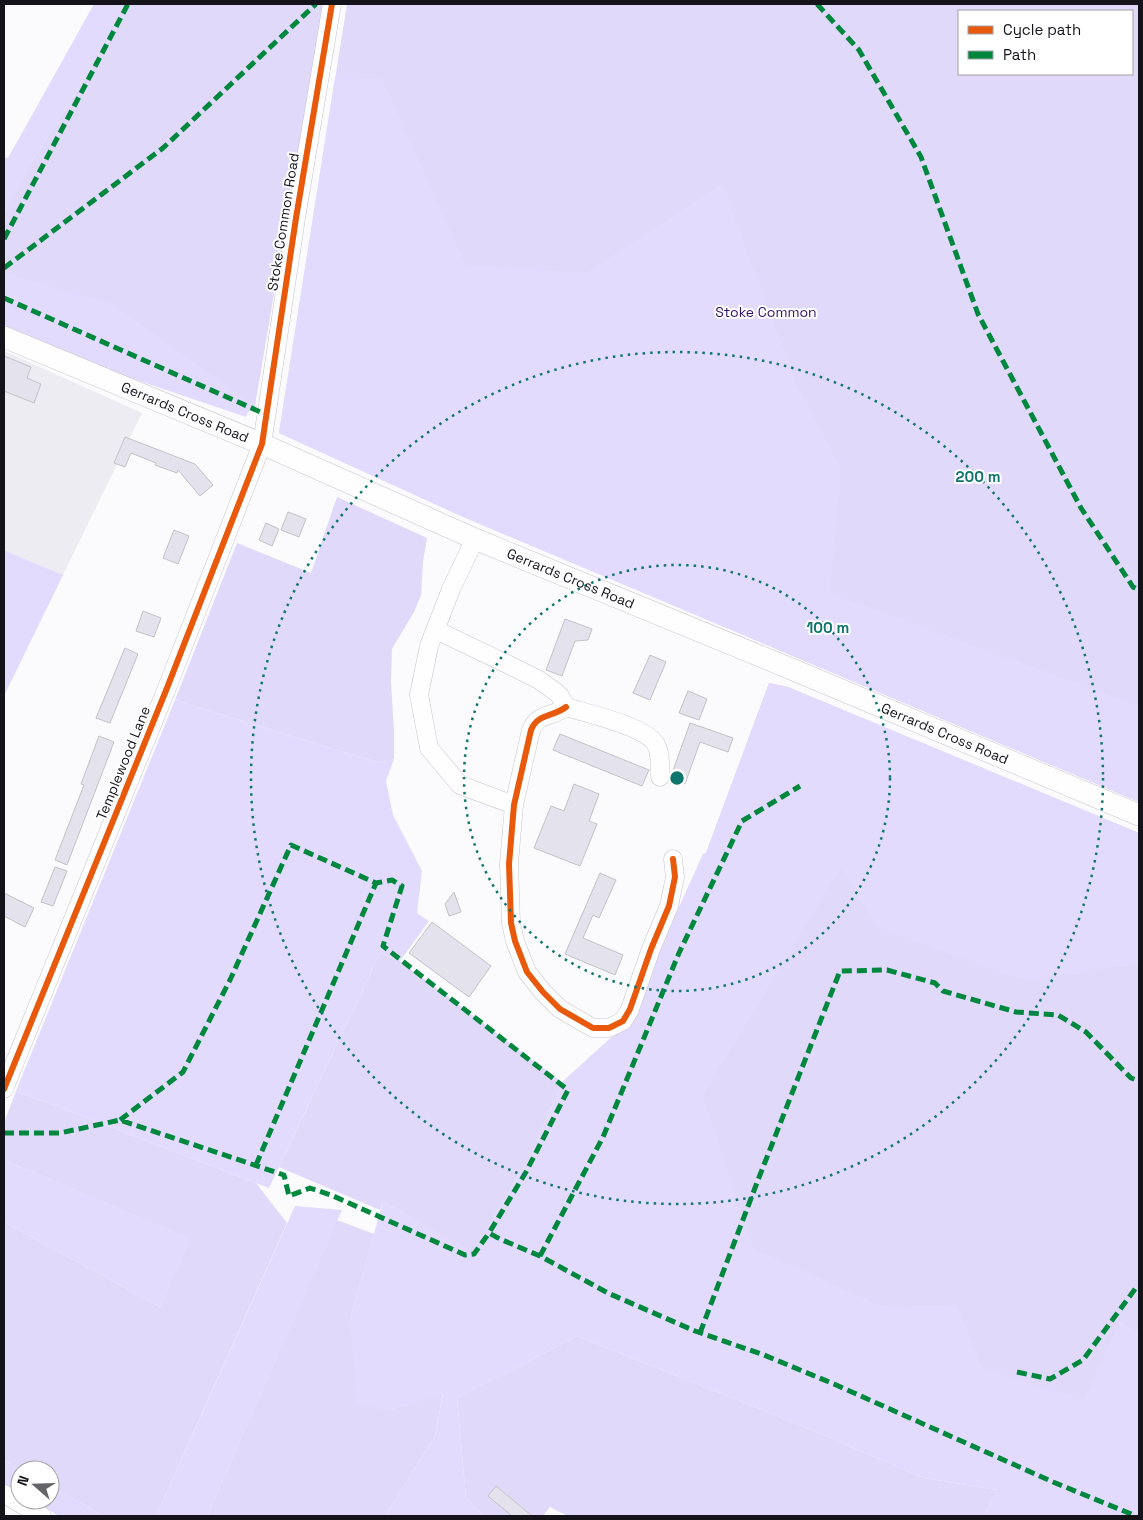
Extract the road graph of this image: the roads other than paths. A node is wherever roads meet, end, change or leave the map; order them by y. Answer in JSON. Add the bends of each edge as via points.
{"nodes":[{"id":1,"x":332,"y":4,"type":"edge"},
{"id":2,"x":4,"y":337,"type":"edge"},
{"id":3,"x":262,"y":444,"type":"junction"},
{"id":4,"x":475,"y":539,"type":"junction"},
{"id":5,"x":436,"y":630,"type":"junction"},
{"id":6,"x":566,"y":707,"type":"junction"},
{"id":7,"x":660,"y":777,"type":"dead end"},
{"id":8,"x":514,"y":805,"type":"junction"},
{"id":9,"x":1139,"y":815,"type":"edge"},
{"id":10,"x":672,"y":859,"type":"dead end"},
{"id":11,"x":4,"y":1090,"type":"edge"},
{"id":12,"x":4,"y":1494,"type":"edge"},
{"id":13,"x":42,"y":1516,"type":"edge"}],
"edges":[{"from":1,"to":3,"type":"street","name":"Stoke Common Road"},
{"from":2,"to":3,"type":"main road","name":"Gerrards Cross Road"},
{"from":3,"to":4,"type":"main road","name":"Gerrards Cross Road"},
{"from":3,"to":11,"type":"street","name":"Templewood Lane","via":[[168,688]]},
{"from":4,"to":5,"type":"street"},
{"from":4,"to":9,"type":"main road","name":"Gerrards Cross Road"},
{"from":5,"to":6,"type":"street","via":[[552,688]]},
{"from":5,"to":8,"type":"street","via":[[429,646],[419,695],[429,748],[460,785]]},
{"from":6,"to":7,"type":"street","via":[[615,721],[648,735],[659,753]]},
{"from":6,"to":8,"type":"street","via":[[534,723]]},
{"from":8,"to":10,"type":"street","via":[[509,864],[515,941],[527,972],[543,992],[560,1009],[593,1028],[609,1028],[623,1022],[630,1008],[670,906],[675,877]]},
{"from":12,"to":13,"type":"street"}]}
